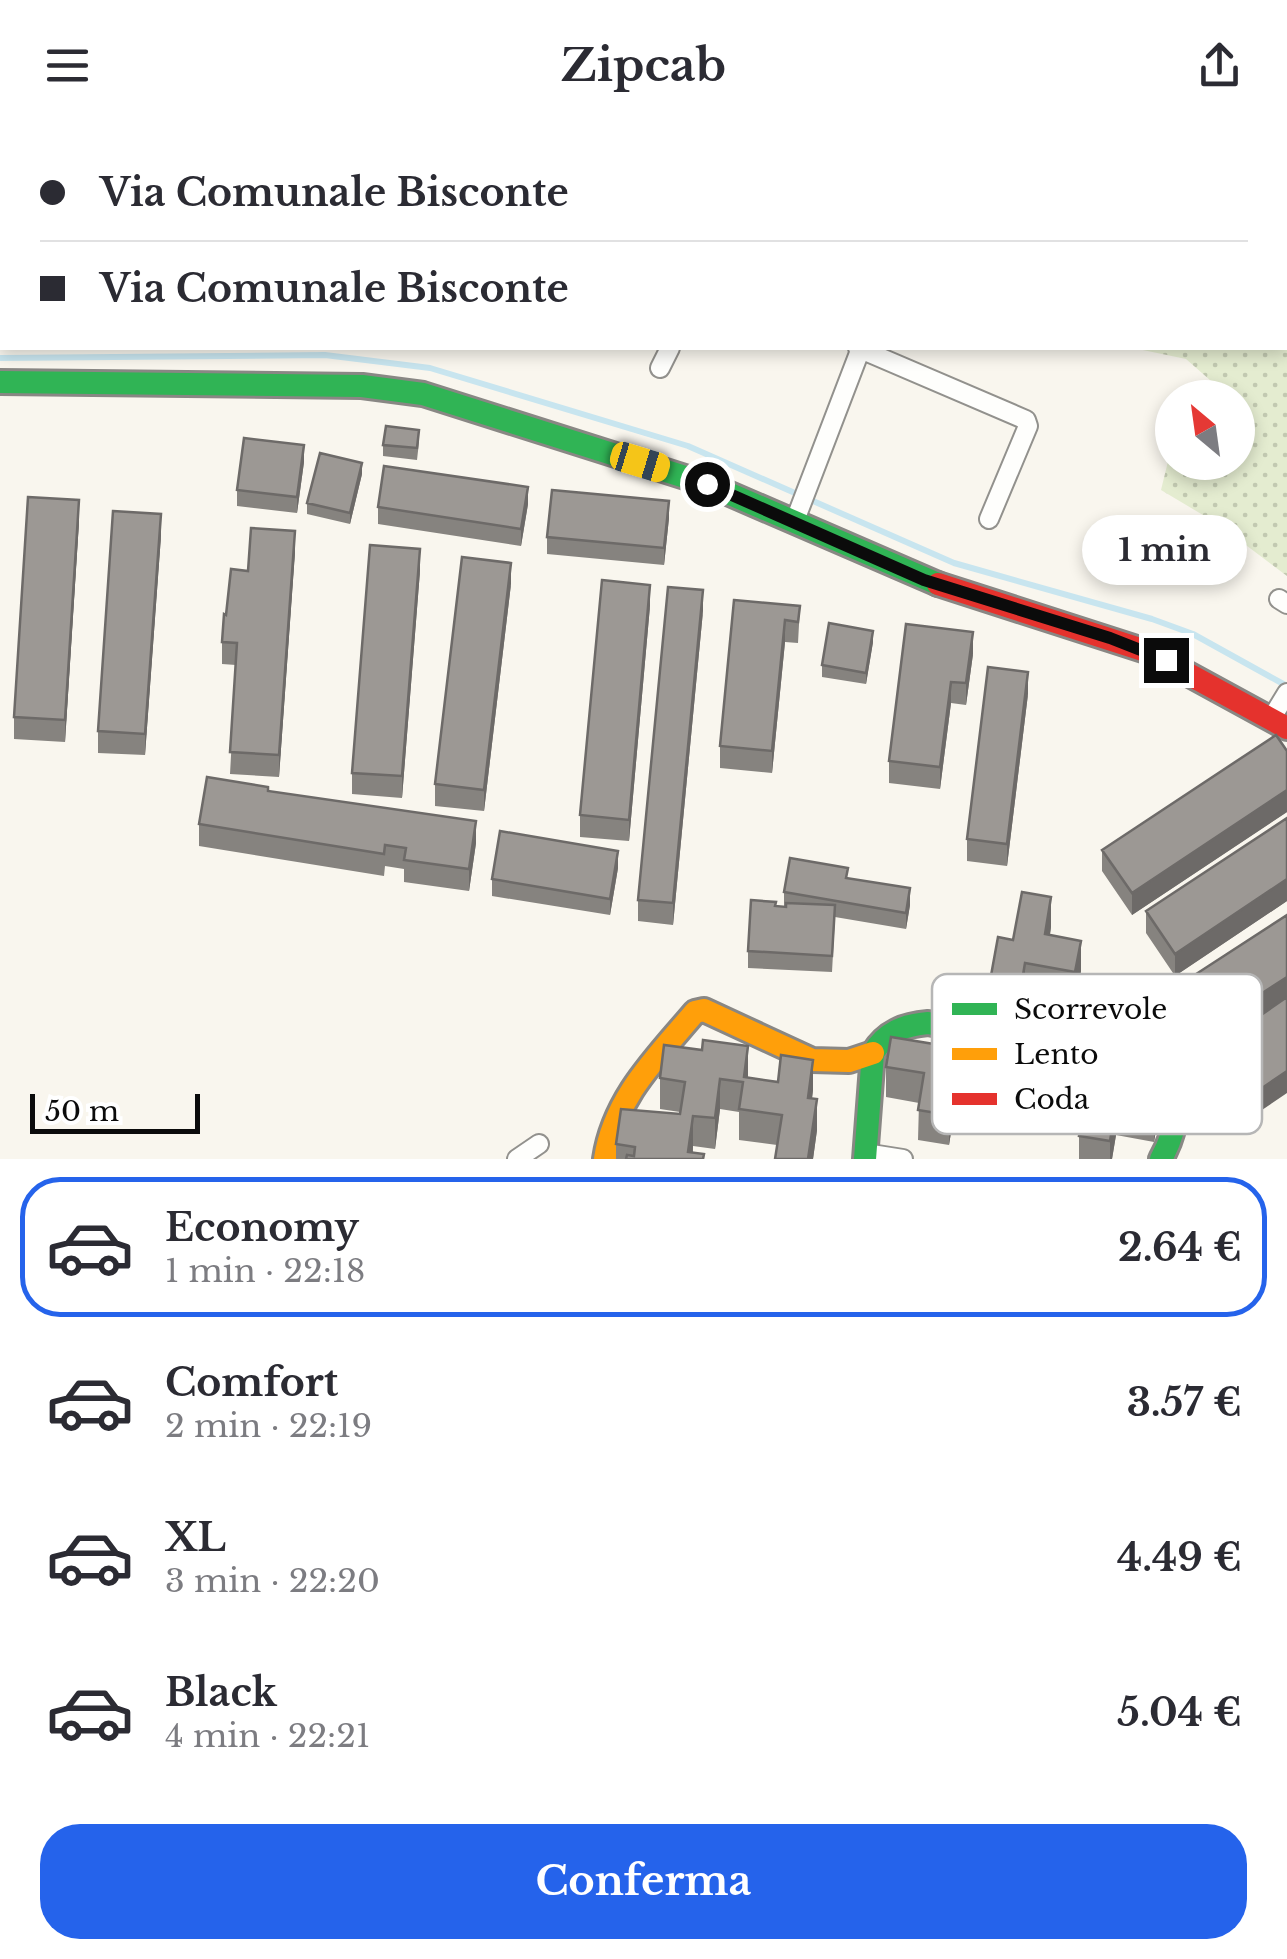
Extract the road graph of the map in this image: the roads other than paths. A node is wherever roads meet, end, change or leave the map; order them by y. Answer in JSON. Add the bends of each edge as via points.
{"nodes":[{"id":1,"x":669,"y":350,"type":"edge"},
{"id":2,"x":859,"y":350,"type":"edge"},
{"id":3,"x":865,"y":350,"type":"edge"},
{"id":4,"x":660,"y":368,"type":"dead end"},
{"id":5,"x":0,"y":382,"type":"edge"},
{"id":6,"x":797,"y":515,"type":"junction"},
{"id":7,"x":989,"y":518,"type":"dead end"},
{"id":8,"x":1282,"y":710,"type":"edge"},
{"id":9,"x":932,"y":1025,"type":"edge"},
{"id":10,"x":873,"y":1053,"type":"junction"},
{"id":11,"x":1174,"y":1134,"type":"edge"},
{"id":12,"x":539,"y":1144,"type":"dead end"},
{"id":13,"x":865,"y":1156,"type":"edge"},
{"id":14,"x":517,"y":1159,"type":"edge"},
{"id":15,"x":605,"y":1159,"type":"edge"},
{"id":16,"x":904,"y":1159,"type":"edge"},
{"id":17,"x":1161,"y":1159,"type":"edge"}],
"edges":[{"from":1,"to":4,"type":"street"},
{"from":2,"to":6,"type":"street"},
{"from":3,"to":7,"type":"street","via":[[1026,420]]},
{"from":5,"to":6,"type":"street","via":[[394,388]]},
{"from":6,"to":8,"type":"street","via":[[924,580],[1146,651]]},
{"from":9,"to":10,"type":"street","via":[[892,1032]]},
{"from":10,"to":13,"type":"street"},
{"from":10,"to":15,"type":"street","via":[[850,1061],[812,1060],[704,1010],[695,1012],[616,1114]]},
{"from":11,"to":17,"type":"street"},
{"from":12,"to":14,"type":"street"},
{"from":13,"to":16,"type":"street"}]}
